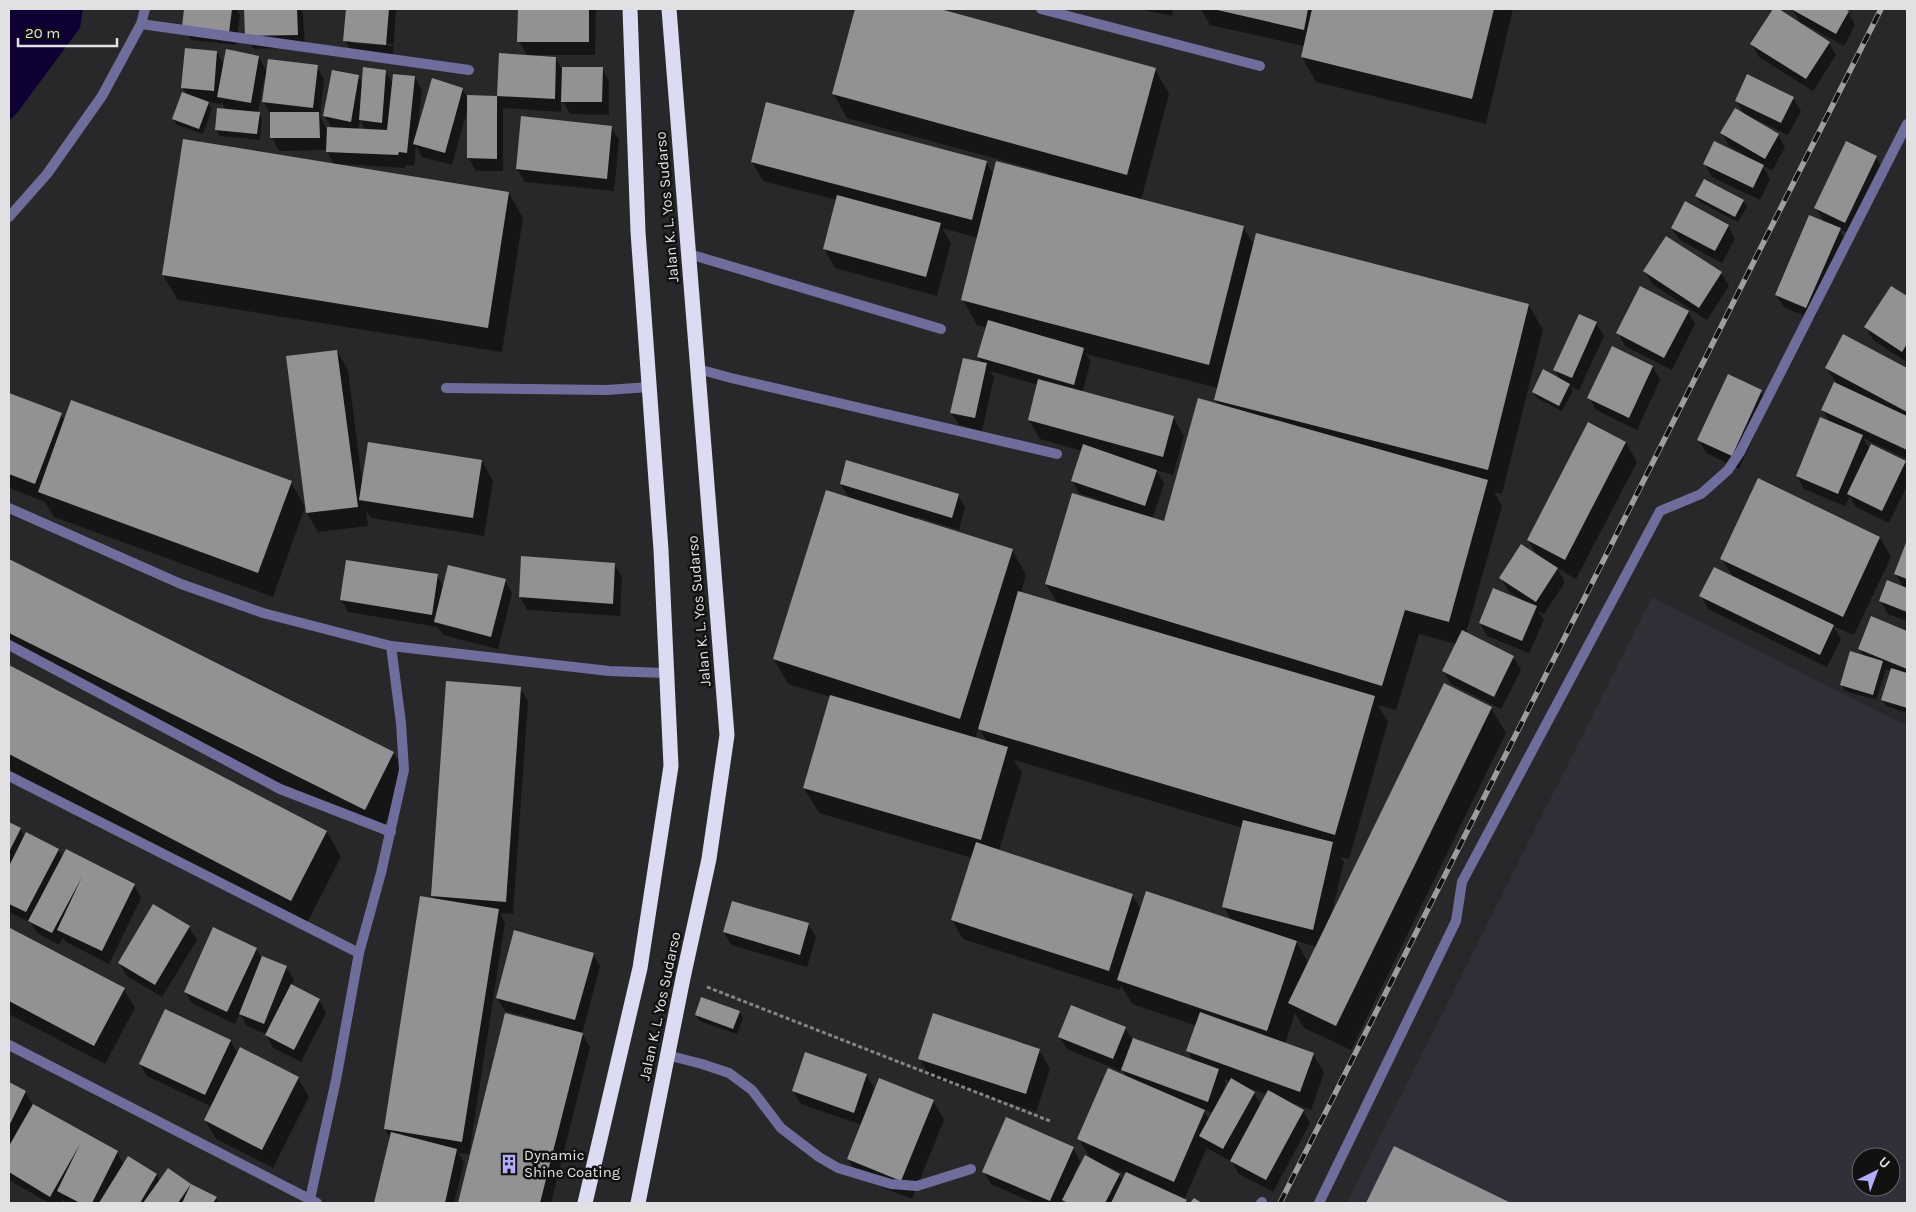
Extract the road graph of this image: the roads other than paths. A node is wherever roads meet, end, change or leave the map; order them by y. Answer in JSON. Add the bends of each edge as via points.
{"nodes":[{"id":1,"x":145,"y":9,"type":"edge"},
{"id":2,"x":630,"y":9,"type":"edge"},
{"id":3,"x":669,"y":9,"type":"edge"},
{"id":4,"x":1041,"y":9,"type":"edge"},
{"id":5,"x":141,"y":24,"type":"junction"},
{"id":6,"x":1260,"y":66,"type":"dead end"},
{"id":7,"x":469,"y":70,"type":"dead end"},
{"id":8,"x":1907,"y":124,"type":"edge"},
{"id":9,"x":9,"y":217,"type":"edge"},
{"id":10,"x":689,"y":254,"type":"junction"},
{"id":11,"x":941,"y":329,"type":"dead end"},
{"id":12,"x":698,"y":368,"type":"junction"},
{"id":13,"x":649,"y":387,"type":"junction"},
{"id":14,"x":446,"y":388,"type":"dead end"},
{"id":15,"x":1057,"y":454,"type":"dead end"},
{"id":16,"x":9,"y":508,"type":"edge"},
{"id":17,"x":9,"y":645,"type":"edge"},
{"id":18,"x":391,"y":646,"type":"junction"},
{"id":19,"x":666,"y":672,"type":"junction"},
{"id":20,"x":9,"y":776,"type":"edge"},
{"id":21,"x":391,"y":832,"type":"junction"},
{"id":22,"x":360,"y":953,"type":"junction"},
{"id":23,"x":9,"y":1045,"type":"edge"},
{"id":24,"x":667,"y":1056,"type":"junction"},
{"id":25,"x":971,"y":1169,"type":"dead end"},
{"id":26,"x":313,"y":1201,"type":"edge"},
{"id":27,"x":585,"y":1203,"type":"edge"},
{"id":28,"x":638,"y":1203,"type":"edge"},
{"id":29,"x":1319,"y":1203,"type":"edge"}],
"edges":[{"from":1,"to":5,"type":"street"},
{"from":2,"to":13,"type":"highway","name":"Jalan K. L. Yos Sudarso","via":[[638,232]]},
{"from":3,"to":10,"type":"highway","name":"Jalan K. L. Yos Sudarso"},
{"from":4,"to":6,"type":"street"},
{"from":5,"to":7,"type":"street"},
{"from":5,"to":9,"type":"street","via":[[102,96],[47,174]]},
{"from":8,"to":29,"type":"street","via":[[1740,452],[1731,466],[1701,494],[1660,511],[1462,882],[1456,921]]},
{"from":10,"to":11,"type":"street"},
{"from":10,"to":12,"type":"highway","name":"Jalan K. L. Yos Sudarso"},
{"from":12,"to":15,"type":"street"},
{"from":12,"to":24,"type":"highway","name":"Jalan K. L. Yos Sudarso","via":[[727,735],[709,859]]},
{"from":13,"to":14,"type":"street","via":[[607,390]]},
{"from":13,"to":19,"type":"highway","name":"Jalan K. L. Yos Sudarso"},
{"from":16,"to":18,"type":"street","via":[[181,584],[263,613]]},
{"from":17,"to":21,"type":"street","via":[[280,789]]},
{"from":18,"to":19,"type":"street","via":[[609,671]]},
{"from":18,"to":21,"type":"street","via":[[404,770]]},
{"from":19,"to":27,"type":"highway","name":"Jalan K. L. Yos Sudarso","via":[[671,766],[642,959]]},
{"from":20,"to":22,"type":"street"},
{"from":21,"to":22,"type":"street"},
{"from":22,"to":26,"type":"street"},
{"from":23,"to":26,"type":"street"},
{"from":24,"to":25,"type":"street","via":[[729,1073],[752,1090],[781,1128],[838,1168],[892,1184],[917,1186]]},
{"from":24,"to":28,"type":"highway","name":"Jalan K. L. Yos Sudarso"}]}
